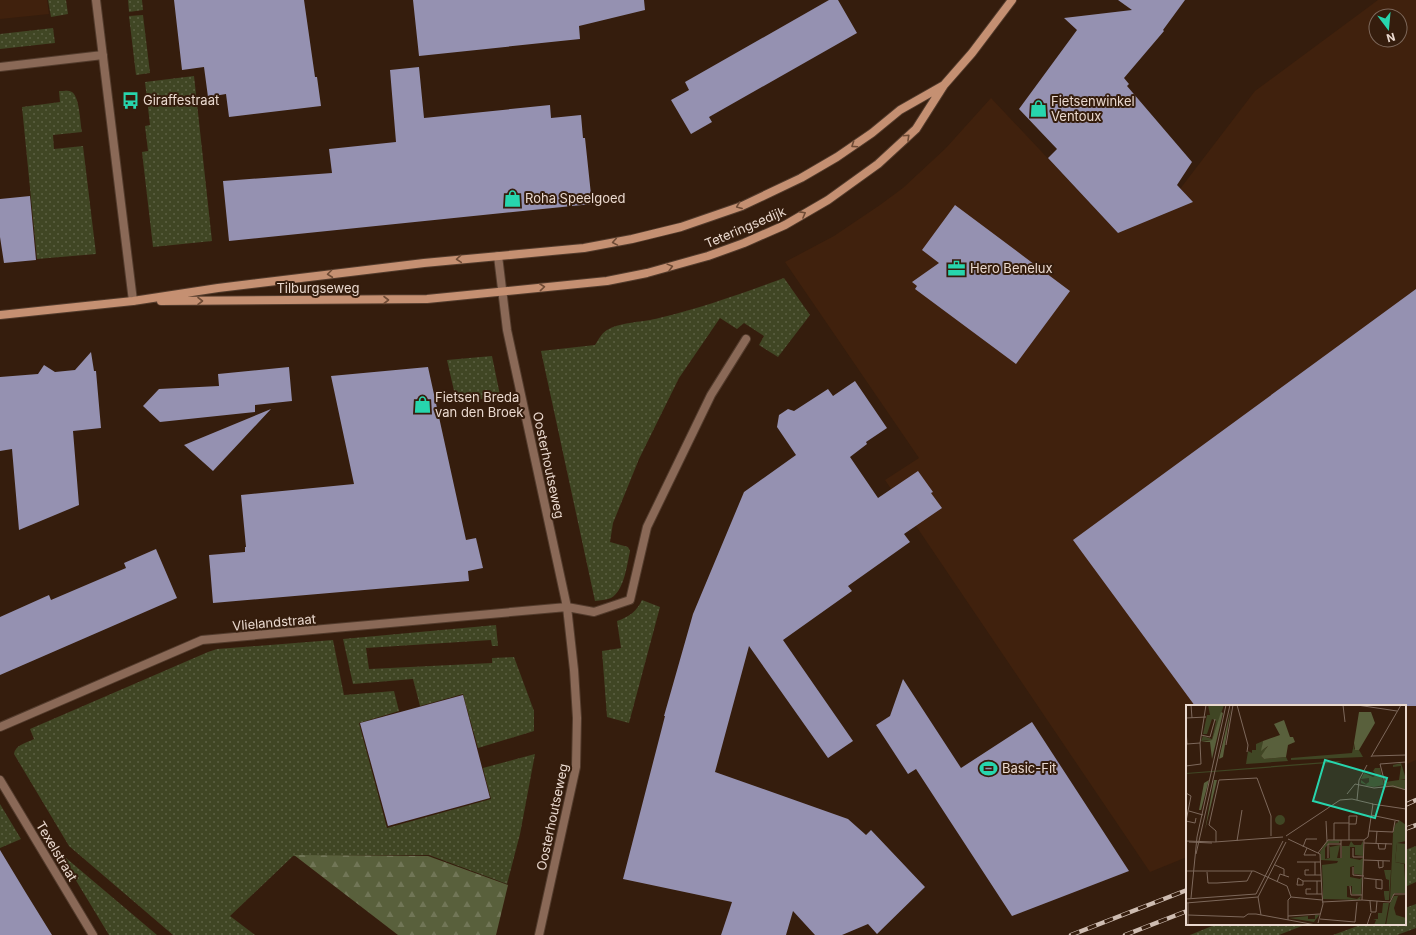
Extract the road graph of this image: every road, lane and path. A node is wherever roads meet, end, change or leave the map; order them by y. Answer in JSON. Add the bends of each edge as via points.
{"nodes":[{"id":1,"x":96,"y":0,"type":"edge"},
{"id":2,"x":1012,"y":0,"type":"edge"},
{"id":3,"x":103,"y":55,"type":"junction"},
{"id":4,"x":0,"y":66,"type":"edge"},
{"id":5,"x":944,"y":85,"type":"junction"},
{"id":6,"x":498,"y":256,"type":"junction"},
{"id":7,"x":503,"y":291,"type":"junction"},
{"id":8,"x":132,"y":301,"type":"junction"},
{"id":9,"x":0,"y":315,"type":"edge"},
{"id":10,"x":746,"y":339,"type":"dead end"},
{"id":11,"x":567,"y":607,"type":"junction"},
{"id":12,"x":0,"y":727,"type":"edge"},
{"id":13,"x":0,"y":780,"type":"edge"},
{"id":14,"x":92,"y":935,"type":"edge"},
{"id":15,"x":539,"y":935,"type":"edge"}],
"edges":[{"from":1,"to":3,"type":"street"},
{"from":2,"to":5,"type":"main road","name":"Teteringsedijk"},
{"from":3,"to":4,"type":"street"},
{"from":3,"to":8,"type":"street"},
{"from":5,"to":6,"type":"main road","name":"Teteringsedijk","one_way":true,"via":[[900,110],[872,133],[801,178],[742,206],[681,227],[632,239],[584,248]]},
{"from":7,"to":5,"type":"main road","name":"Teteringsedijk","one_way":true,"via":[[607,281],[647,273],[708,256],[785,225],[828,200],[878,164],[916,130]]},
{"from":6,"to":7,"type":"street","name":"Oosterhoutseweg"},
{"from":6,"to":8,"type":"main road","name":"Tilburgseweg","one_way":true,"via":[[218,288]]},
{"from":8,"to":7,"type":"main road","name":"Tilburgseweg","one_way":true,"via":[[427,299]]},
{"from":7,"to":11,"type":"street","name":"Oosterhoutseweg","via":[[507,330]]},
{"from":8,"to":9,"type":"main road","name":"Tilburgseweg"},
{"from":10,"to":11,"type":"street","via":[[711,395],[647,527],[630,600],[594,612]]},
{"from":11,"to":12,"type":"street","name":"Vlielandstraat","via":[[202,640]]},
{"from":11,"to":15,"type":"street","name":"Oosterhoutseweg","via":[[577,718],[576,767]]},
{"from":13,"to":14,"type":"street","name":"Texelstraat"}]}
